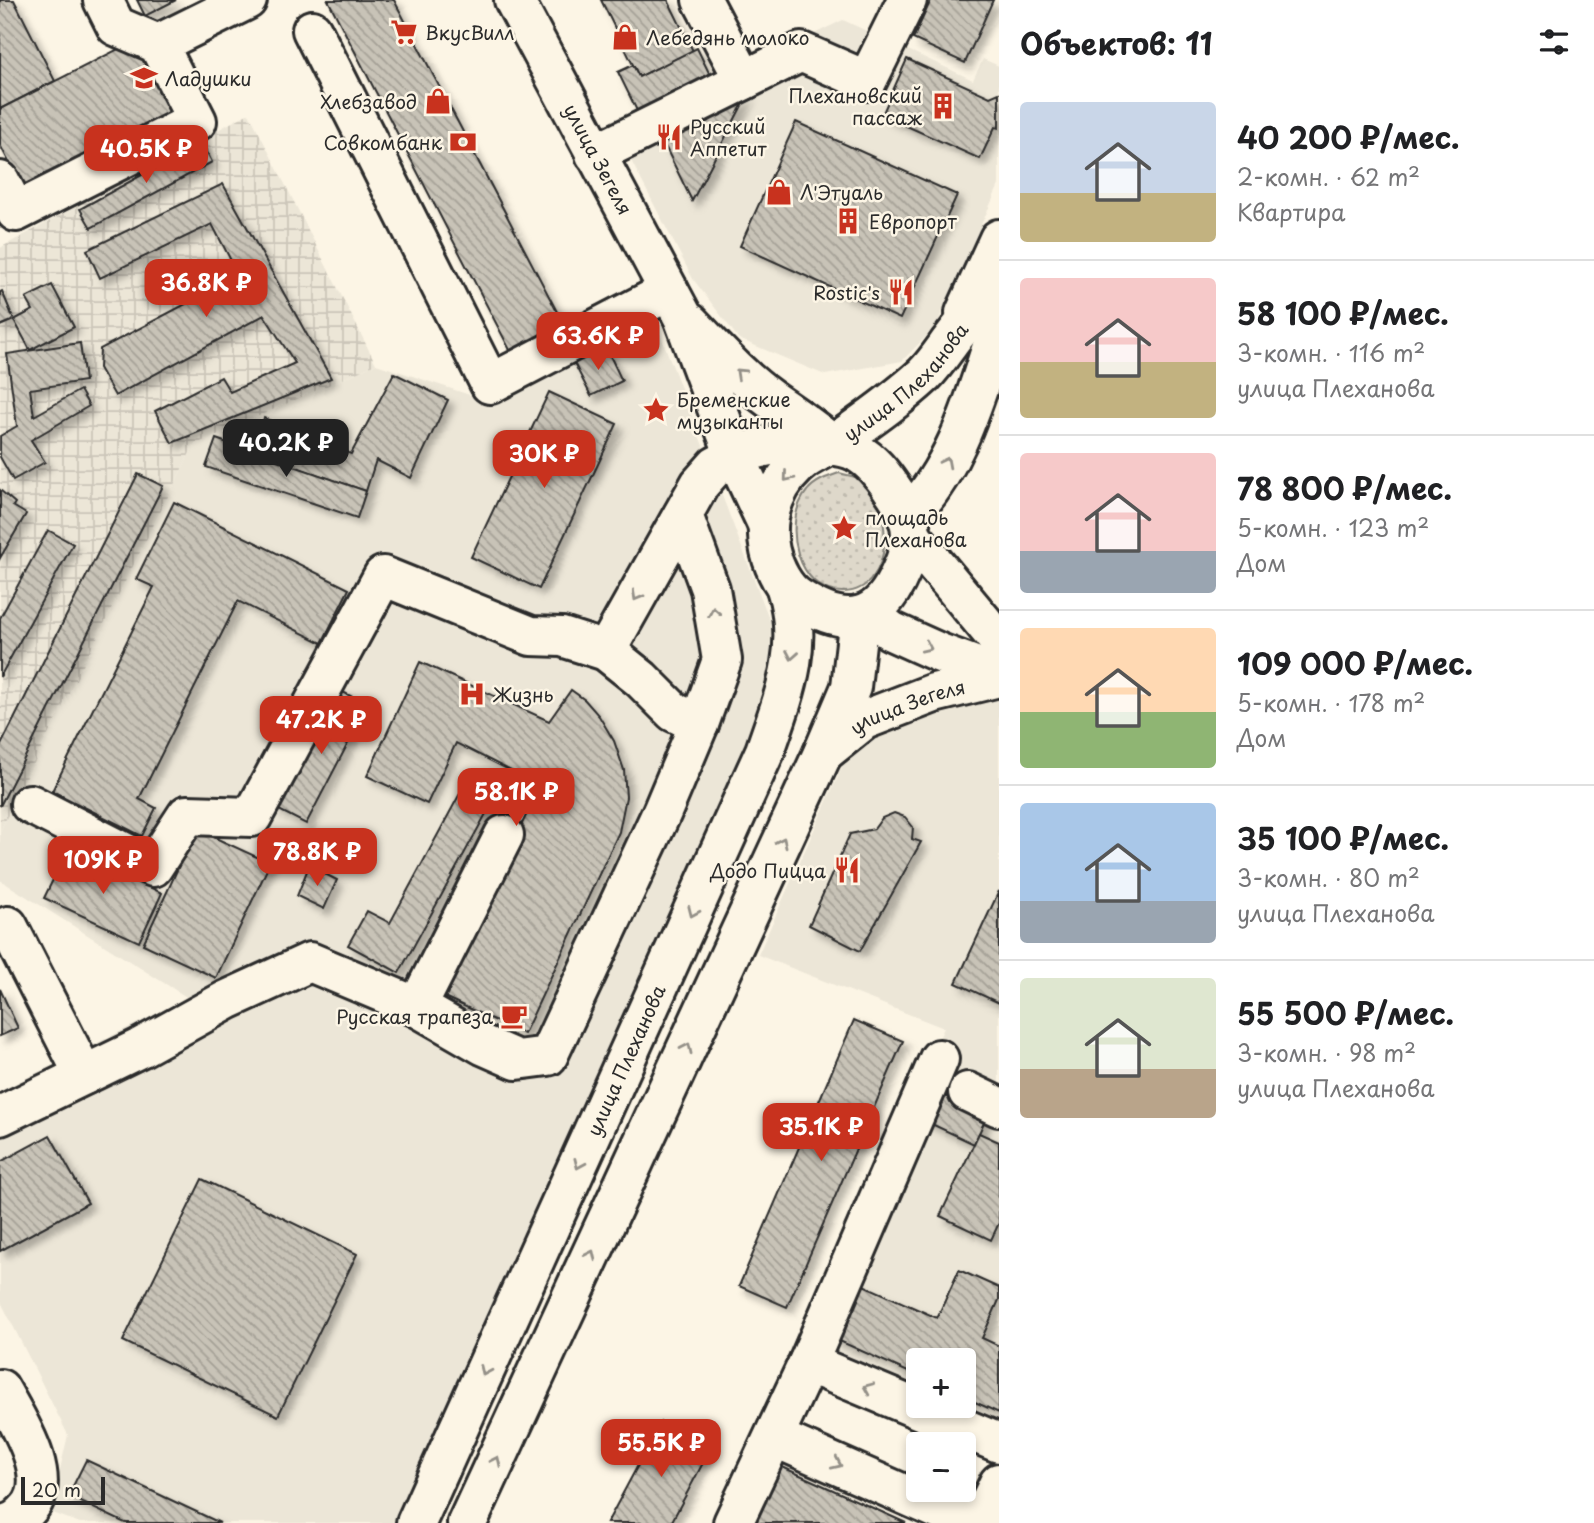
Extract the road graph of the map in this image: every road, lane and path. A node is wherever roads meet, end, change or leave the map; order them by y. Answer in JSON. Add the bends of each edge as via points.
{"nodes":[{"id":1,"x":103,"y":0,"type":"edge"},
{"id":2,"x":247,"y":0,"type":"edge"},
{"id":3,"x":514,"y":0,"type":"edge"},
{"id":4,"x":702,"y":0,"type":"edge"},
{"id":5,"x":907,"y":0,"type":"edge"},
{"id":6,"x":312,"y":30,"type":"dead end"},
{"id":7,"x":158,"y":44,"type":"junction"},
{"id":8,"x":744,"y":80,"type":"junction"},
{"id":9,"x":595,"y":154,"type":"junction"},
{"id":10,"x":0,"y":181,"type":"edge"},
{"id":11,"x":999,"y":239,"type":"edge"},
{"id":12,"x":999,"y":279,"type":"edge"},
{"id":13,"x":676,"y":304,"type":"junction"},
{"id":14,"x":999,"y":325,"type":"edge"},
{"id":15,"x":954,"y":337,"type":"junction"},
{"id":16,"x":831,"y":445,"type":"junction"},
{"id":17,"x":735,"y":456,"type":"junction"},
{"id":18,"x":682,"y":515,"type":"junction"},
{"id":19,"x":768,"y":526,"type":"junction"},
{"id":20,"x":909,"y":526,"type":"junction"},
{"id":21,"x":786,"y":588,"type":"junction"},
{"id":22,"x":863,"y":614,"type":"junction"},
{"id":23,"x":999,"y":641,"type":"edge"},
{"id":24,"x":606,"y":651,"type":"junction"},
{"id":25,"x":999,"y":676,"type":"edge"},
{"id":26,"x":699,"y":724,"type":"junction"},
{"id":27,"x":823,"y":753,"type":"junction"},
{"id":28,"x":30,"y":804,"type":"dead end"},
{"id":29,"x":504,"y":835,"type":"dead end"},
{"id":30,"x":8,"y":926,"type":"dead end"},
{"id":31,"x":417,"y":1007,"type":"junction"},
{"id":32,"x":939,"y":1059,"type":"dead end"},
{"id":33,"x":85,"y":1075,"type":"junction"},
{"id":34,"x":0,"y":1116,"type":"edge"},
{"id":35,"x":808,"y":1363,"type":"junction"},
{"id":36,"x":0,"y":1389,"type":"edge"},
{"id":37,"x":775,"y":1437,"type":"junction"},
{"id":38,"x":999,"y":1443,"type":"edge"},
{"id":39,"x":999,"y":1483,"type":"edge"},
{"id":40,"x":9,"y":1523,"type":"edge"},
{"id":41,"x":415,"y":1523,"type":"edge"},
{"id":42,"x":467,"y":1523,"type":"edge"},
{"id":43,"x":733,"y":1523,"type":"edge"},
{"id":44,"x":970,"y":1523,"type":"edge"},
{"id":45,"x":980,"y":1523,"type":"edge"}],
"edges":[{"from":1,"to":7,"type":"main road","via":[[117,26]]},
{"from":2,"to":7,"type":"main road"},
{"from":3,"to":9,"type":"main road","name":"улица Зегеля"},
{"from":4,"to":8,"type":"main road"},
{"from":5,"to":8,"type":"main road","via":[[867,81],[801,52]]},
{"from":6,"to":13,"type":"main road","via":[[490,384]]},
{"from":7,"to":10,"type":"main road","via":[[197,121],[16,212]]},
{"from":8,"to":9,"type":"main road"},
{"from":9,"to":13,"type":"main road","name":"улица Зегеля"},
{"from":11,"to":15,"type":"main road"},
{"from":12,"to":15,"type":"main road","name":"улица Плеханова"},
{"from":16,"to":13,"type":"main road","name":"улица Зегеля","one_way":true,"via":[[740,374]]},
{"from":13,"to":17,"type":"main road","name":"улица Зегеля"},
{"from":20,"to":14,"type":"main road","name":"улица Плеханова","one_way":true,"via":[[954,446]]},
{"from":15,"to":16,"type":"main road","name":"улица Плеханова","via":[[927,372]]},
{"from":16,"to":17,"type":"main road","via":[[793,442]]},
{"from":16,"to":19,"type":"main road","one_way":true,"via":[[807,458],[784,480]]},
{"from":16,"to":20,"type":"main road","via":[[847,447],[869,460],[891,486]]},
{"from":17,"to":18,"type":"main road","via":[[708,474]]},
{"from":17,"to":19,"type":"main road","name":"улица Зегеля"},
{"from":18,"to":24,"type":"main road","one_way":true},
{"from":26,"to":18,"type":"main road","one_way":true,"via":[[722,660],[710,589]]},
{"from":19,"to":21,"type":"main road","via":[[771,555]]},
{"from":20,"to":22,"type":"main road","via":[[906,560],[893,588],[879,607]]},
{"from":20,"to":23,"type":"main road"},
{"from":21,"to":22,"type":"main road","via":[[832,615]]},
{"from":21,"to":41,"type":"main road","name":"улица Плеханова","one_way":true,"via":[[795,648],[765,751]]},
{"from":22,"to":25,"type":"main road","name":"улица Зегеля","one_way":true,"via":[[891,631]]},
{"from":22,"to":27,"type":"main road","via":[[851,687]]},
{"from":24,"to":26,"type":"main road","via":[[674,712]]},
{"from":24,"to":28,"type":"main road","via":[[562,637],[531,636],[383,576],[252,817],[187,816],[153,867]]},
{"from":25,"to":27,"type":"main road","name":"улица Зегеля","via":[[864,720]]},
{"from":26,"to":31,"type":"main road","via":[[548,1056],[517,1060]]},
{"from":42,"to":27,"type":"main road","one_way":true},
{"from":29,"to":31,"type":"main road"},
{"from":30,"to":33,"type":"main road"},
{"from":31,"to":33,"type":"main road","via":[[310,962]]},
{"from":32,"to":35,"type":"main road"},
{"from":33,"to":34,"type":"main road"},
{"from":35,"to":37,"type":"main road"},
{"from":38,"to":35,"type":"main road","one_way":true},
{"from":36,"to":40,"type":"main road","via":[[28,1441],[38,1471],[35,1502]]},
{"from":37,"to":43,"type":"main road"},
{"from":37,"to":44,"type":"main road","one_way":true},
{"from":39,"to":45,"type":"main road"}]}
